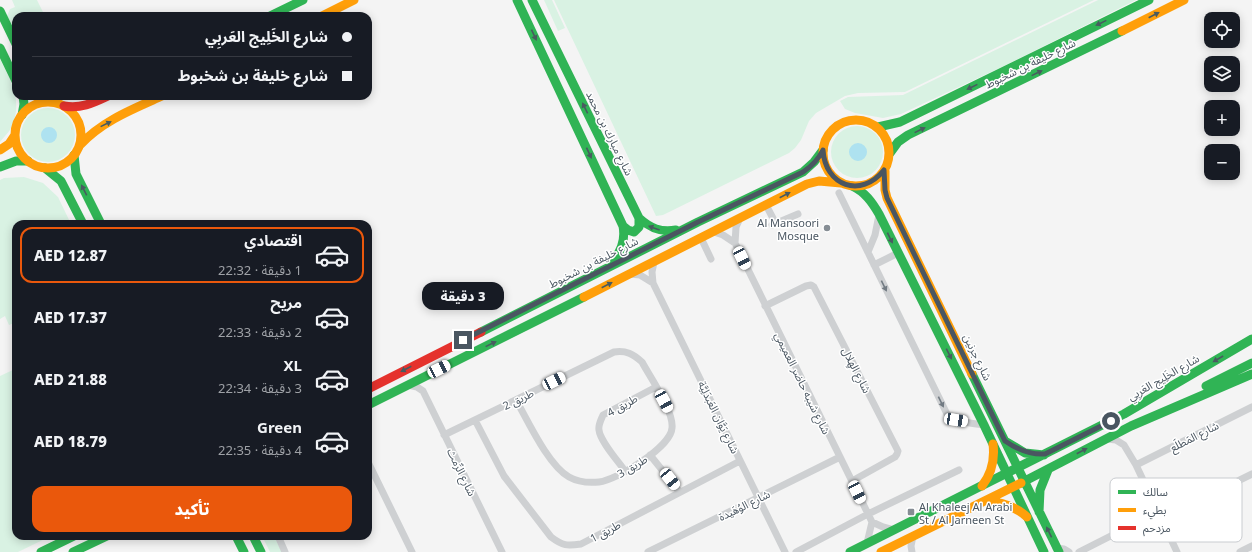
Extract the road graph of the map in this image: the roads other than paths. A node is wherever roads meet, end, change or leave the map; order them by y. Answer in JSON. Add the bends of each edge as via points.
{"nodes":[{"id":1,"x":303,"y":0,"type":"edge"},
{"id":2,"x":354,"y":0,"type":"edge"},
{"id":3,"x":517,"y":0,"type":"edge"},
{"id":4,"x":532,"y":0,"type":"edge"},
{"id":5,"x":1149,"y":0,"type":"edge"},
{"id":6,"x":1184,"y":0,"type":"edge"},
{"id":7,"x":0,"y":11,"type":"edge"},
{"id":8,"x":278,"y":12,"type":"edge"},
{"id":9,"x":330,"y":12,"type":"edge"},
{"id":10,"x":12,"y":36,"type":"edge"},
{"id":11,"x":0,"y":48,"type":"edge"},
{"id":12,"x":12,"y":72,"type":"edge"},
{"id":13,"x":24,"y":100,"type":"edge"},
{"id":14,"x":52,"y":100,"type":"edge"},
{"id":15,"x":99,"y":100,"type":"edge"},
{"id":16,"x":154,"y":100,"type":"edge"},
{"id":17,"x":59,"y":104,"type":"junction"},
{"id":18,"x":22,"y":115,"type":"junction"},
{"id":19,"x":878,"y":127,"type":"junction"},
{"id":20,"x":15,"y":136,"type":"junction"},
{"id":21,"x":0,"y":150,"type":"edge"},
{"id":22,"x":823,"y":150,"type":"junction"},
{"id":23,"x":76,"y":152,"type":"junction"},
{"id":24,"x":890,"y":153,"type":"junction"},
{"id":25,"x":28,"y":161,"type":"junction"},
{"id":26,"x":0,"y":167,"type":"edge"},
{"id":27,"x":45,"y":168,"type":"junction"},
{"id":28,"x":884,"y":170,"type":"junction"},
{"id":29,"x":841,"y":183,"type":"junction"},
{"id":30,"x":852,"y":186,"type":"junction"},
{"id":31,"x":839,"y":193,"type":"dead end"},
{"id":32,"x":766,"y":205,"type":"junction"},
{"id":33,"x":798,"y":214,"type":"dead end"},
{"id":34,"x":879,"y":214,"type":"junction"},
{"id":35,"x":639,"y":218,"type":"junction"},
{"id":36,"x":740,"y":218,"type":"junction"},
{"id":37,"x":81,"y":220,"type":"edge"},
{"id":38,"x":99,"y":220,"type":"edge"},
{"id":39,"x":698,"y":222,"type":"junction"},
{"id":40,"x":623,"y":226,"type":"junction"},
{"id":41,"x":714,"y":232,"type":"junction"},
{"id":42,"x":875,"y":235,"type":"junction"},
{"id":43,"x":701,"y":238,"type":"junction"},
{"id":44,"x":861,"y":238,"type":"junction"},
{"id":45,"x":735,"y":243,"type":"junction"},
{"id":46,"x":868,"y":252,"type":"junction"},
{"id":47,"x":898,"y":253,"type":"junction"},
{"id":48,"x":711,"y":259,"type":"dead end"},
{"id":49,"x":654,"y":262,"type":"junction"},
{"id":50,"x":874,"y":265,"type":"junction"},
{"id":51,"x":610,"y":266,"type":"junction"},
{"id":52,"x":630,"y":274,"type":"junction"},
{"id":53,"x":653,"y":283,"type":"junction"},
{"id":54,"x":766,"y":306,"type":"junction"},
{"id":55,"x":1252,"y":339,"type":"edge"},
{"id":56,"x":614,"y":352,"type":"joint"},
{"id":57,"x":1252,"y":363,"type":"edge"},
{"id":58,"x":1252,"y":374,"type":"edge"},
{"id":59,"x":426,"y":376,"type":"junction"},
{"id":60,"x":408,"y":384,"type":"junction"},
{"id":61,"x":372,"y":387,"type":"edge"},
{"id":62,"x":656,"y":387,"type":"junction"},
{"id":63,"x":423,"y":391,"type":"junction"},
{"id":64,"x":516,"y":400,"type":"junction"},
{"id":65,"x":372,"y":403,"type":"edge"},
{"id":66,"x":1252,"y":407,"type":"edge"},
{"id":67,"x":475,"y":420,"type":"junction"},
{"id":68,"x":984,"y":425,"type":"junction"},
{"id":69,"x":1131,"y":426,"type":"junction"},
{"id":70,"x":444,"y":435,"type":"junction"},
{"id":71,"x":1106,"y":439,"type":"junction"},
{"id":72,"x":1005,"y":441,"type":"junction"},
{"id":73,"x":993,"y":444,"type":"junction"},
{"id":74,"x":1045,"y":454,"type":"junction"},
{"id":75,"x":650,"y":455,"type":"junction"},
{"id":76,"x":840,"y":457,"type":"junction"},
{"id":77,"x":740,"y":461,"type":"junction"},
{"id":78,"x":1136,"y":465,"type":"junction"},
{"id":79,"x":1018,"y":468,"type":"junction"},
{"id":80,"x":372,"y":470,"type":"edge"},
{"id":81,"x":959,"y":470,"type":"dead end"},
{"id":82,"x":1048,"y":470,"type":"junction"},
{"id":83,"x":625,"y":471,"type":"junction"},
{"id":84,"x":1007,"y":474,"type":"junction"},
{"id":85,"x":1252,"y":474,"type":"edge"},
{"id":86,"x":1142,"y":478,"type":"edge"},
{"id":87,"x":1242,"y":479,"type":"edge"},
{"id":88,"x":852,"y":481,"type":"junction"},
{"id":89,"x":1024,"y":481,"type":"junction"},
{"id":90,"x":981,"y":486,"type":"junction"},
{"id":91,"x":1013,"y":487,"type":"junction"},
{"id":92,"x":680,"y":492,"type":"junction"},
{"id":93,"x":758,"y":498,"type":"junction"},
{"id":94,"x":985,"y":501,"type":"junction"},
{"id":95,"x":1039,"y":512,"type":"junction"},
{"id":96,"x":868,"y":514,"type":"junction"},
{"id":97,"x":1027,"y":517,"type":"junction"},
{"id":98,"x":872,"y":522,"type":"junction"},
{"id":99,"x":894,"y":530,"type":"junction"},
{"id":100,"x":913,"y":536,"type":"junction"},
{"id":101,"x":1110,"y":538,"type":"edge"},
{"id":102,"x":66,"y":540,"type":"edge"},
{"id":103,"x":101,"y":540,"type":"edge"},
{"id":104,"x":238,"y":540,"type":"edge"},
{"id":105,"x":255,"y":540,"type":"edge"},
{"id":106,"x":280,"y":540,"type":"edge"},
{"id":107,"x":1172,"y":542,"type":"edge"},
{"id":108,"x":867,"y":543,"type":"junction"},
{"id":109,"x":896,"y":545,"type":"junction"},
{"id":110,"x":1252,"y":546,"type":"edge"},
{"id":111,"x":90,"y":548,"type":"edge"},
{"id":112,"x":1058,"y":550,"type":"edge"},
{"id":113,"x":911,"y":551,"type":"edge"},
{"id":114,"x":41,"y":552,"type":"edge"},
{"id":115,"x":73,"y":552,"type":"edge"},
{"id":116,"x":244,"y":552,"type":"edge"},
{"id":117,"x":261,"y":552,"type":"edge"},
{"id":118,"x":285,"y":552,"type":"edge"},
{"id":119,"x":412,"y":552,"type":"edge"},
{"id":120,"x":502,"y":552,"type":"edge"},
{"id":121,"x":648,"y":552,"type":"edge"},
{"id":122,"x":785,"y":552,"type":"edge"},
{"id":123,"x":796,"y":552,"type":"edge"},
{"id":124,"x":850,"y":552,"type":"edge"},
{"id":125,"x":881,"y":552,"type":"edge"},
{"id":126,"x":1044,"y":552,"type":"edge"},
{"id":127,"x":1069,"y":552,"type":"edge"},
{"id":128,"x":1079,"y":552,"type":"edge"},
{"id":129,"x":1177,"y":552,"type":"edge"},
{"id":130,"x":1240,"y":552,"type":"edge"}],
"edges":[{"from":1,"to":8,"type":"main road"},
{"from":2,"to":9,"type":"main road"},
{"from":3,"to":40,"type":"main road","one_way":true},
{"from":35,"to":4,"type":"main road","name":"شارع مبارك بن محمد","one_way":true},
{"from":5,"to":19,"type":"main road","name":"شارع خليفة بن شخبوط","one_way":true,"via":[[900,122]]},
{"from":24,"to":6,"type":"main road","name":"شارع خليفة بن شخبوط","one_way":true,"via":[[898,142],[908,135]]},
{"from":7,"to":10,"type":"main road"},
{"from":11,"to":12,"type":"main road"},
{"from":13,"to":18,"type":"main road"},
{"from":14,"to":17,"type":"main road"},
{"from":15,"to":17,"type":"main road","via":[[73,108]]},
{"from":23,"to":16,"type":"main road","one_way":true,"via":[[85,139],[100,126]]},
{"from":17,"to":18,"type":"main road","via":[[36,104]]},
{"from":17,"to":23,"type":"main road","via":[[74,115],[80,127],[81,136]]},
{"from":18,"to":20,"type":"main road"},
{"from":19,"to":22,"type":"main road","via":[[860,120],[840,124],[832,130]]},
{"from":19,"to":24,"type":"main road","via":[[886,139]]},
{"from":20,"to":21,"type":"main road"},
{"from":20,"to":25,"type":"main road","via":[[19,150]]},
{"from":22,"to":29,"type":"main road","via":[[827,169]]},
{"from":22,"to":39,"type":"main road","name":"شارع خليفة بن شخبوط","via":[[818,160],[803,172]]},
{"from":23,"to":27,"type":"main road","via":[[66,162],[56,167]]},
{"from":38,"to":23,"type":"main road","one_way":true,"via":[[76,174]]},
{"from":24,"to":28,"type":"main road"},
{"from":25,"to":26,"type":"main road","via":[[16,161]]},
{"from":25,"to":27,"type":"main road"},
{"from":27,"to":37,"type":"main road","via":[[61,181]]},
{"from":28,"to":30,"type":"main road","via":[[870,183]]},
{"from":28,"to":72,"type":"main road","name":"شارع جرنين","via":[[887,198]]},
{"from":29,"to":30,"type":"main road"},
{"from":32,"to":29,"type":"main road","one_way":true,"via":[[807,184],[819,181]]},
{"from":30,"to":34,"type":"main road","via":[[866,194]]},
{"from":31,"to":44,"type":"street"},
{"from":32,"to":33,"type":"street","via":[[774,224]]},
{"from":32,"to":36,"type":"main road"},
{"from":34,"to":42,"type":"street"},
{"from":34,"to":47,"type":"main road","one_way":true},
{"from":39,"to":35,"type":"main road","name":"شارع مبارك بن محمد","one_way":true,"via":[[665,232],[646,226]]},
{"from":35,"to":40,"type":"main road","via":[[637,230],[634,232]]},
{"from":36,"to":41,"type":"main road"},
{"from":36,"to":45,"type":"street"},
{"from":39,"to":51,"type":"main road","name":"شارع خليفة بن شخبوط"},
{"from":40,"to":51,"type":"main road","via":[[624,246]]},
{"from":41,"to":43,"type":"main road"},
{"from":41,"to":45,"type":"street"},
{"from":42,"to":44,"type":"street"},
{"from":42,"to":46,"type":"street"},
{"from":43,"to":48,"type":"street"},
{"from":43,"to":49,"type":"main road"},
{"from":44,"to":46,"type":"street"},
{"from":45,"to":54,"type":"street","name":"شارع شيبه حاضر العميمي"},
{"from":46,"to":50,"type":"street"},
{"from":47,"to":50,"type":"street"},
{"from":47,"to":68,"type":"main road","one_way":true},
{"from":49,"to":52,"type":"main road"},
{"from":49,"to":53,"type":"street","name":"شارع يَوَّان العَبدَلِيَّة"},
{"from":50,"to":68,"type":"street","one_way":true,"via":[[947,414],[956,420]]},
{"from":51,"to":61,"type":"main road","name":"شارع خليفة بن شخبوط","one_way":true},
{"from":52,"to":53,"type":"street","via":[[640,275]]},
{"from":59,"to":52,"type":"main road","one_way":true},
{"from":53,"to":77,"type":"street","name":"شارع يَوَّان العَبدَلِيَّة"},
{"from":54,"to":76,"type":"street","name":"شارع شيبه حاضر العميمي"},
{"from":54,"to":88,"type":"street","name":"شارع الهِلال","via":[[806,286],[814,287],[898,451],[895,457]]},
{"from":55,"to":74,"type":"main road","name":"شارع الخَلِيج العَربِي","one_way":true,"via":[[1124,414]]},
{"from":56,"to":62,"type":"street","name":"طريق 3","via":[[622,351],[636,356]]},
{"from":56,"to":64,"type":"street","name":"طريق 2"},
{"from":57,"to":69,"type":"main road","via":[[1184,396]]},
{"from":58,"to":69,"type":"main road"},
{"from":59,"to":60,"type":"main road"},
{"from":59,"to":63,"type":"street"},
{"from":60,"to":63,"type":"street"},
{"from":60,"to":65,"type":"main road"},
{"from":62,"to":75,"type":"street","name":"طريق 3","via":[[669,411],[672,429],[663,444]]},
{"from":62,"to":83,"type":"street","name":"طريق 4","via":[[603,415],[599,422],[598,430],[605,444]]},
{"from":63,"to":70,"type":"street","name":"شارع الرِّمث"},
{"from":64,"to":67,"type":"street","name":"طريق 2"},
{"from":64,"to":83,"type":"street","name":"طريق 3","via":[[546,452],[568,476],[579,481],[600,482]]},
{"from":66,"to":78,"type":"street","name":"شارع المَطلَع"},
{"from":67,"to":70,"type":"street","name":"طريق 2"},
{"from":67,"to":92,"type":"street","name":"طريق 1","via":[[504,476],[551,537],[567,546],[581,544]]},
{"from":68,"to":73,"type":"main road"},
{"from":69,"to":71,"type":"main road"},
{"from":70,"to":120,"type":"street","name":"شارع الرِّمث"},
{"from":71,"to":78,"type":"street","via":[[1116,440],[1124,445]]},
{"from":82,"to":71,"type":"main road","one_way":true},
{"from":72,"to":74,"type":"main road","via":[[1025,453]]},
{"from":72,"to":79,"type":"main road","name":"شارع جرنين"},
{"from":73,"to":84,"type":"main road"},
{"from":73,"to":90,"type":"main road","via":[[993,464],[989,476]]},
{"from":74,"to":79,"type":"main road","name":"شارع الخَلِيج العَربِي"},
{"from":75,"to":83,"type":"street","name":"طريق 3"},
{"from":75,"to":92,"type":"street"},
{"from":76,"to":88,"type":"street","name":"شارع شيبه حاضر العميمي"},
{"from":76,"to":93,"type":"street","name":"شارع الوُهَيدة"},
{"from":77,"to":92,"type":"street","name":"طريق 1"},
{"from":77,"to":93,"type":"street","name":"شارع يَوَّان العَبدَلِيَّة"},
{"from":78,"to":86,"type":"street"},
{"from":79,"to":84,"type":"main road","name":"شارع الخَلِيج العَربِي"},
{"from":79,"to":89,"type":"main road","name":"شارع جرنين"},
{"from":80,"to":119,"type":"street"},
{"from":81,"to":96,"type":"street"},
{"from":82,"to":89,"type":"main road"},
{"from":82,"to":95,"type":"main road","via":[[1040,487]]},
{"from":84,"to":90,"type":"main road","name":"شارع الخَلِيج العَربِي"},
{"from":84,"to":91,"type":"main road"},
{"from":85,"to":87,"type":"street"},
{"from":88,"to":96,"type":"street","name":"شارع شيبه حاضر العميمي"},
{"from":89,"to":91,"type":"main road"},
{"from":89,"to":95,"type":"main road","name":"شارع جرنين"},
{"from":90,"to":99,"type":"main road","name":"شارع الخَلِيج العَربِي"},
{"from":91,"to":94,"type":"main road"},
{"from":91,"to":97,"type":"main road"},
{"from":93,"to":121,"type":"street","name":"شارع الوُهَيدة"},
{"from":93,"to":122,"type":"street","name":"شارع يَوَّان العَبدَلِيَّة"},
{"from":94,"to":97,"type":"main road","via":[[1008,504]]},
{"from":94,"to":100,"type":"main road"},
{"from":112,"to":95,"type":"main road","name":"شارع جرنين","one_way":true},
{"from":96,"to":98,"type":"street","name":"شارع شيبه حاضر العميمي"},
{"from":96,"to":123,"type":"street"},
{"from":97,"to":126,"type":"main road"},
{"from":98,"to":99,"type":"street"},
{"from":98,"to":108,"type":"street"},
{"from":99,"to":108,"type":"main road","name":"شارع الخَلِيج العَربِي"},
{"from":100,"to":109,"type":"main road"},
{"from":100,"to":113,"type":"street"},
{"from":101,"to":128,"type":"street"},
{"from":102,"to":114,"type":"main road"},
{"from":103,"to":111,"type":"main road"},
{"from":104,"to":116,"type":"main road"},
{"from":105,"to":117,"type":"main road"},
{"from":106,"to":118,"type":"street"},
{"from":107,"to":129,"type":"street"},
{"from":108,"to":124,"type":"main road","name":"شارع الخَلِيج العَربِي"},
{"from":109,"to":113,"type":"street"},
{"from":109,"to":125,"type":"main road"},
{"from":110,"to":130,"type":"street"},
{"from":111,"to":115,"type":"main road"},
{"from":112,"to":127,"type":"street","via":[[1064,549]]}]}
